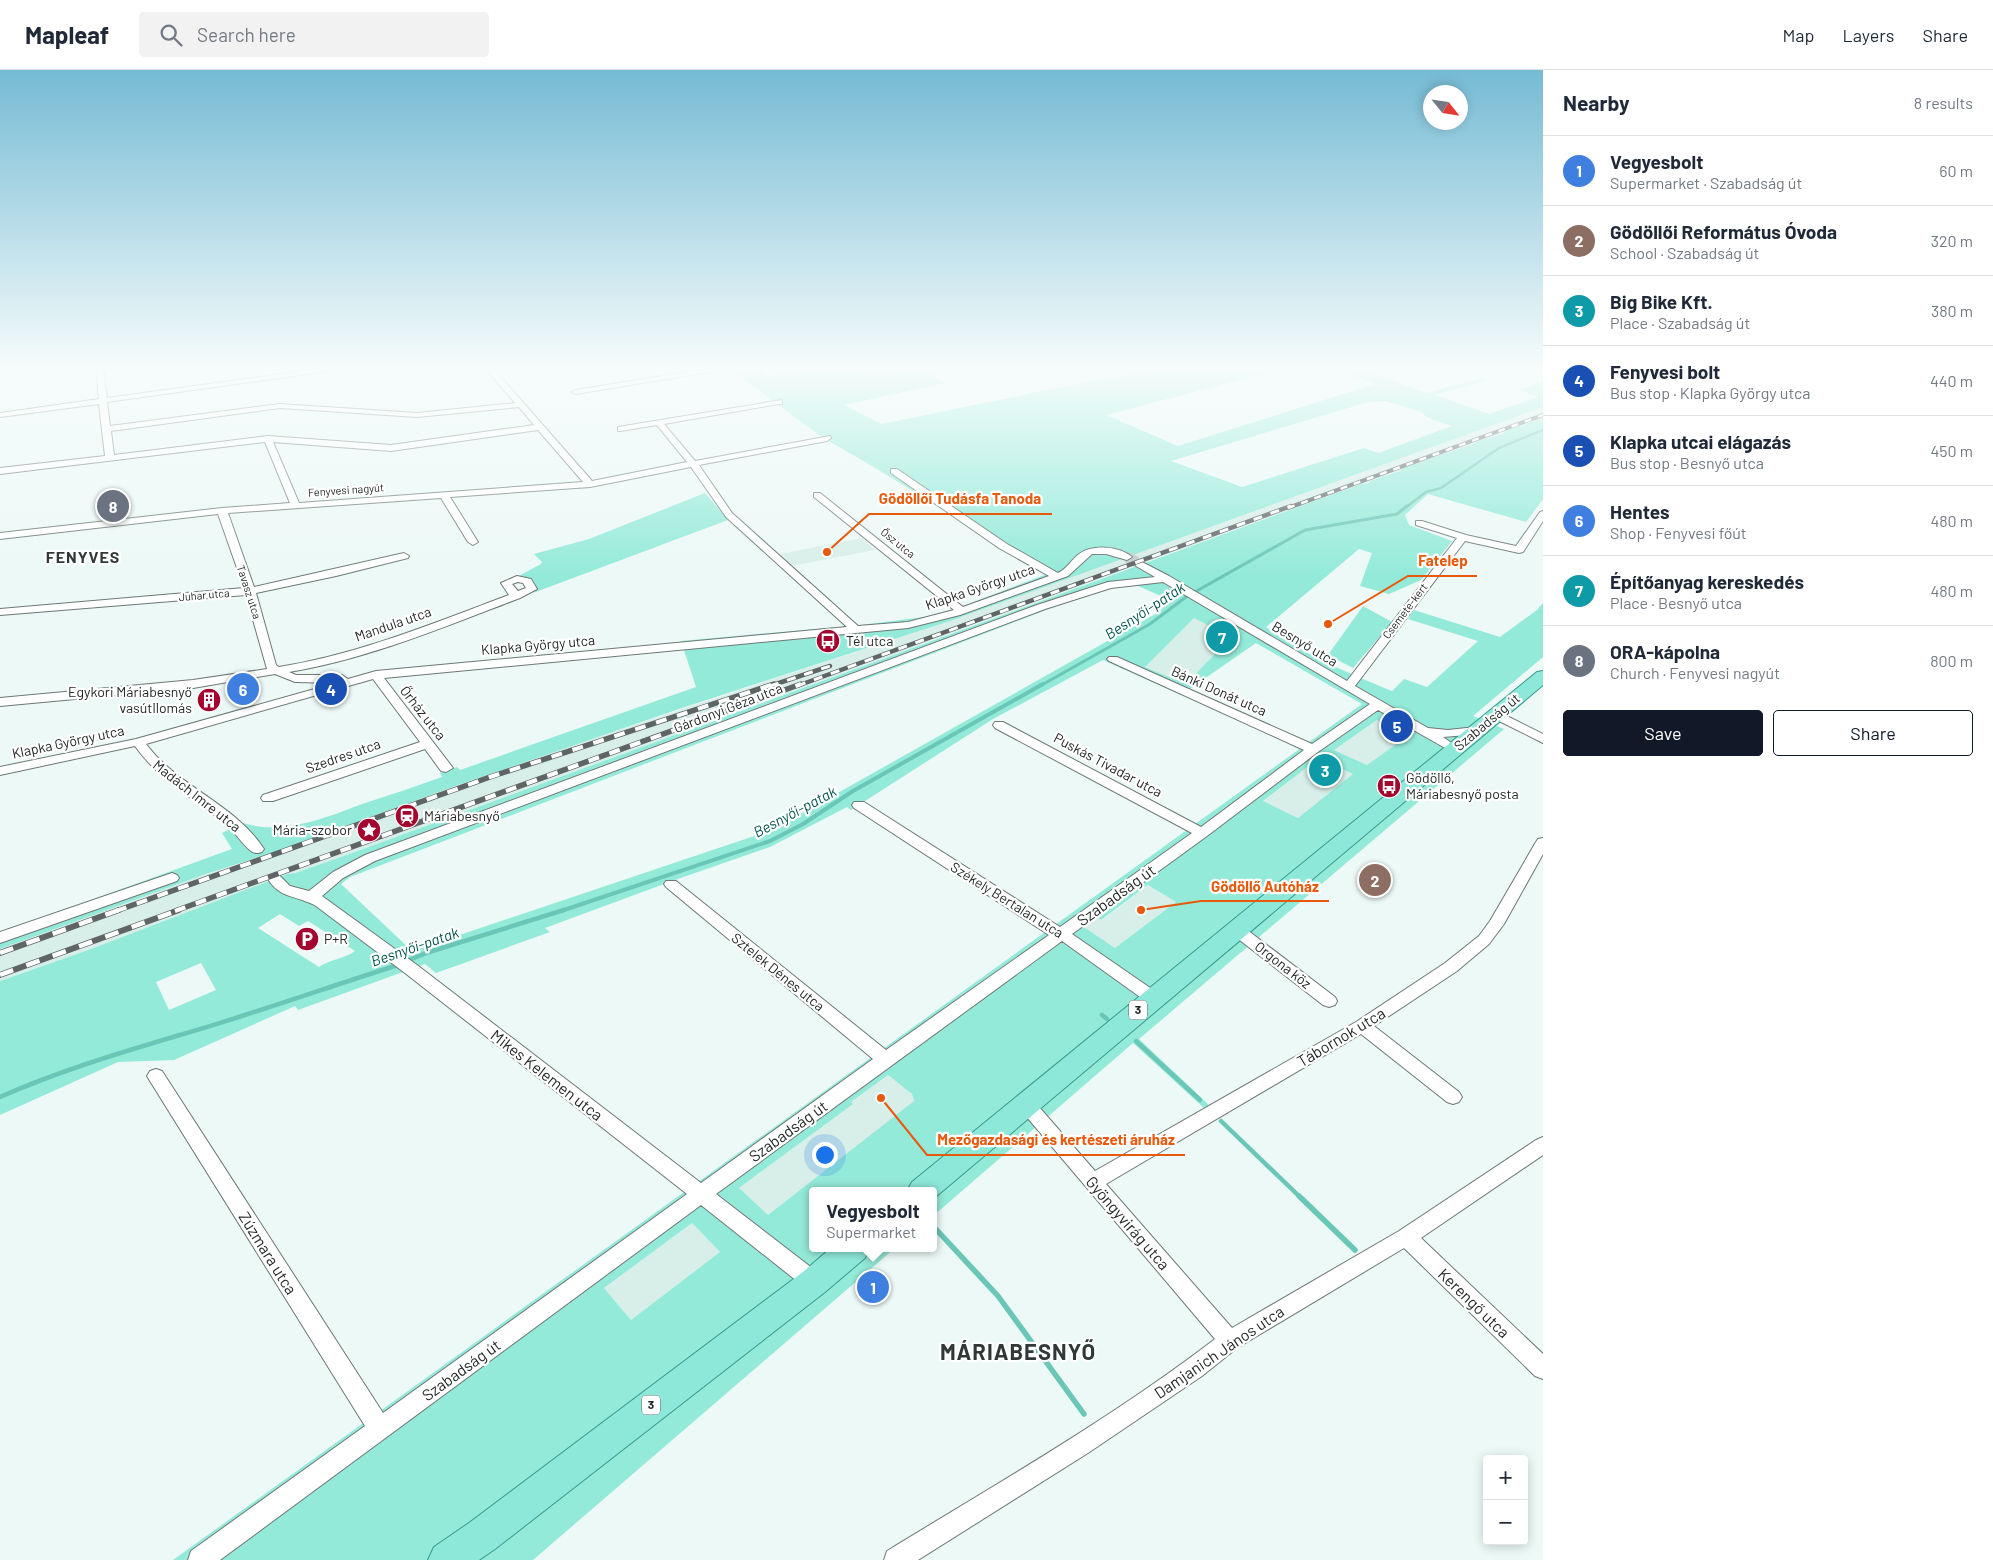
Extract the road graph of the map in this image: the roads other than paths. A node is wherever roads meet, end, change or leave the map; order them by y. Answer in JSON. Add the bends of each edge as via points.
{"nodes":[{"id":1,"x":108,"y":437,"type":"edge"},
{"id":2,"x":474,"y":437,"type":"edge"},
{"id":3,"x":548,"y":437,"type":"edge"},
{"id":4,"x":670,"y":437,"type":"edge"},
{"id":5,"x":827,"y":438,"type":"dead end"},
{"id":6,"x":268,"y":439,"type":"junction"},
{"id":7,"x":110,"y":459,"type":"junction"},
{"id":8,"x":693,"y":465,"type":"junction"},
{"id":9,"x":0,"y":471,"type":"edge"},
{"id":10,"x":894,"y":471,"type":"dead end"},
{"id":11,"x":590,"y":484,"type":"junction"},
{"id":12,"x":817,"y":495,"type":"dead end"},
{"id":13,"x":445,"y":496,"type":"junction"},
{"id":14,"x":296,"y":506,"type":"junction"},
{"id":15,"x":222,"y":511,"type":"junction"},
{"id":16,"x":1543,"y":514,"type":"edge"},
{"id":17,"x":1419,"y":523,"type":"dead end"},
{"id":18,"x":0,"y":536,"type":"edge"},
{"id":19,"x":1463,"y":537,"type":"junction"},
{"id":20,"x":473,"y":542,"type":"dead end"},
{"id":21,"x":1097,"y":542,"type":"dead end"},
{"id":22,"x":1109,"y":552,"type":"junction"},
{"id":23,"x":404,"y":556,"type":"dead end"},
{"id":24,"x":1127,"y":557,"type":"tunnel mouth"},
{"id":25,"x":1140,"y":564,"type":"tunnel mouth"},
{"id":26,"x":527,"y":568,"type":"dead end"},
{"id":27,"x":1057,"y":576,"type":"junction"},
{"id":28,"x":1165,"y":578,"type":"junction"},
{"id":29,"x":510,"y":580,"type":"junction"},
{"id":30,"x":250,"y":591,"type":"junction"},
{"id":31,"x":516,"y":596,"type":"junction"},
{"id":32,"x":962,"y":611,"type":"junction"},
{"id":33,"x":0,"y":612,"type":"edge"},
{"id":34,"x":856,"y":630,"type":"junction"},
{"id":35,"x":1113,"y":659,"type":"dead end"},
{"id":36,"x":277,"y":671,"type":"junction"},
{"id":37,"x":376,"y":675,"type":"junction"},
{"id":38,"x":1543,"y":676,"type":"edge"},
{"id":39,"x":362,"y":678,"type":"junction"},
{"id":40,"x":1348,"y":687,"type":"junction"},
{"id":41,"x":0,"y":702,"type":"edge"},
{"id":42,"x":1377,"y":705,"type":"junction"},
{"id":43,"x":1496,"y":715,"type":"junction"},
{"id":44,"x":999,"y":725,"type":"dead end"},
{"id":45,"x":1418,"y":729,"type":"junction"},
{"id":46,"x":1476,"y":731,"type":"junction"},
{"id":47,"x":1543,"y":739,"type":"edge"},
{"id":48,"x":138,"y":742,"type":"junction"},
{"id":49,"x":428,"y":744,"type":"junction"},
{"id":50,"x":1454,"y":749,"type":"junction"},
{"id":51,"x":1313,"y":750,"type":"junction"},
{"id":52,"x":1437,"y":763,"type":"junction"},
{"id":53,"x":446,"y":768,"type":"dead end"},
{"id":54,"x":0,"y":771,"type":"edge"},
{"id":55,"x":268,"y":798,"type":"dead end"},
{"id":56,"x":859,"y":805,"type":"dead end"},
{"id":57,"x":1202,"y":833,"type":"junction"},
{"id":58,"x":1543,"y":842,"type":"edge"},
{"id":59,"x":257,"y":849,"type":"dead end"},
{"id":60,"x":172,"y":878,"type":"dead end"},
{"id":61,"x":275,"y":879,"type":"dead end"},
{"id":62,"x":671,"y":884,"type":"dead end"},
{"id":63,"x":312,"y":897,"type":"junction"},
{"id":64,"x":1237,"y":930,"type":"junction"},
{"id":65,"x":1061,"y":935,"type":"junction"},
{"id":66,"x":0,"y":938,"type":"edge"},
{"id":67,"x":1153,"y":998,"type":"junction"},
{"id":68,"x":1329,"y":1001,"type":"dead end"},
{"id":69,"x":1362,"y":1026,"type":"junction"},
{"id":70,"x":886,"y":1060,"type":"junction"},
{"id":71,"x":156,"y":1076,"type":"dead end"},
{"id":72,"x":1453,"y":1097,"type":"dead end"},
{"id":73,"x":1026,"y":1104,"type":"junction"},
{"id":74,"x":1543,"y":1145,"type":"edge"},
{"id":75,"x":1093,"y":1182,"type":"junction"},
{"id":76,"x":927,"y":1187,"type":"edge"},
{"id":77,"x":701,"y":1195,"type":"junction"},
{"id":78,"x":1406,"y":1237,"type":"junction"},
{"id":79,"x":849,"y":1252,"type":"edge"},
{"id":80,"x":814,"y":1282,"type":"junction"},
{"id":81,"x":1230,"y":1341,"type":"junction"},
{"id":82,"x":1543,"y":1369,"type":"edge"},
{"id":83,"x":380,"y":1429,"type":"junction"},
{"id":84,"x":200,"y":1560,"type":"edge"},
{"id":85,"x":447,"y":1560,"type":"edge"},
{"id":86,"x":896,"y":1560,"type":"edge"}],
"edges":[{"from":1,"to":7,"type":"street"},
{"from":2,"to":6,"type":"street","via":[[396,448]]},
{"from":3,"to":11,"type":"street"},
{"from":4,"to":8,"type":"street"},
{"from":5,"to":8,"type":"street","name":"Fenyvesi nagyút"},
{"from":6,"to":7,"type":"street"},
{"from":6,"to":14,"type":"street"},
{"from":7,"to":9,"type":"street"},
{"from":8,"to":11,"type":"street","name":"Fenyvesi nagyút"},
{"from":8,"to":34,"type":"street","via":[[730,515]]},
{"from":10,"to":27,"type":"street","via":[[1003,546]]},
{"from":11,"to":13,"type":"street","name":"Fenyvesi nagyút"},
{"from":12,"to":32,"type":"street","name":"Ősz utca"},
{"from":13,"to":14,"type":"street","name":"Fenyvesi nagyút"},
{"from":13,"to":20,"type":"street"},
{"from":14,"to":15,"type":"street","name":"Fenyvesi nagyút"},
{"from":15,"to":18,"type":"street","name":"Fenyvesi nagyút"},
{"from":15,"to":30,"type":"street","name":"Tavasz utca"},
{"from":16,"to":19,"type":"street","via":[[1519,550]]},
{"from":17,"to":19,"type":"street"},
{"from":19,"to":40,"type":"street","name":"Csemete-kert"},
{"from":21,"to":22,"type":"street"},
{"from":22,"to":24,"type":"street"},
{"from":22,"to":27,"type":"street","name":"Klapka György utca","via":[[1088,553],[1070,571]]},
{"from":23,"to":30,"type":"street","name":"Juhar utca"},
{"from":25,"to":28,"type":"street","name":"Besnyő utca"},
{"from":26,"to":29,"type":"street"},
{"from":27,"to":32,"type":"street","name":"Klapka György utca"},
{"from":28,"to":40,"type":"street","name":"Besnyő utca"},
{"from":28,"to":63,"type":"street","name":"Gárdonyi Géza utca","via":[[1108,585],[370,858],[338,875]]},
{"from":29,"to":31,"type":"street","via":[[507,586]]},
{"from":29,"to":31,"type":"street","via":[[523,579],[531,586],[530,590]]},
{"from":30,"to":33,"type":"street","name":"Juhar utca"},
{"from":30,"to":36,"type":"street","name":"Tavasz utca","via":[[271,666]]},
{"from":31,"to":36,"type":"street","name":"Mandula utca","via":[[364,650],[318,664]]},
{"from":32,"to":34,"type":"street","name":"Klapka György utca","via":[[908,625]]},
{"from":34,"to":37,"type":"street","name":"Klapka György utca"},
{"from":35,"to":51,"type":"street","name":"Bánki Donát utca"},
{"from":36,"to":39,"type":"street","via":[[290,678]]},
{"from":36,"to":41,"type":"street","name":"Mandula utca","via":[[193,684]]},
{"from":37,"to":39,"type":"street","name":"Klapka György utca"},
{"from":37,"to":49,"type":"street","name":"Őrház utca"},
{"from":38,"to":43,"type":"main road","name":"Szabadság út","number":"3"},
{"from":39,"to":48,"type":"street","name":"Klapka György utca"},
{"from":40,"to":42,"type":"street","name":"Besnyő utca"},
{"from":42,"to":45,"type":"street","name":"Besnyő utca"},
{"from":42,"to":51,"type":"street","name":"Szabadság út"},
{"from":43,"to":46,"type":"main road","name":"Szabadság út","number":"3"},
{"from":43,"to":47,"type":"street"},
{"from":44,"to":57,"type":"street","name":"Puskás Tivadar utca"},
{"from":45,"to":46,"type":"street","via":[[1448,734]]},
{"from":45,"to":50,"type":"street","name":"Besnyő utca"},
{"from":45,"to":52,"type":"street","via":[[1432,745]]},
{"from":46,"to":50,"type":"main road","name":"Szabadság út","number":"3"},
{"from":48,"to":54,"type":"street","name":"Klapka György utca"},
{"from":48,"to":59,"type":"street","name":"Madách Imre utca","via":[[161,770],[236,826]]},
{"from":49,"to":53,"type":"street","name":"Őrház utca"},
{"from":49,"to":55,"type":"street","name":"Szedres utca"},
{"from":50,"to":52,"type":"main road","name":"Szabadság út","number":"3"},
{"from":51,"to":57,"type":"street","name":"Szabadság út"},
{"from":52,"to":64,"type":"main road","name":"Szabadság út","number":"3"},
{"from":56,"to":65,"type":"street","name":"Székely Bertalan utca"},
{"from":57,"to":65,"type":"street","name":"Szabadság út"},
{"from":58,"to":69,"type":"street","name":"Tábornok utca","via":[[1484,940],[1451,968]]},
{"from":60,"to":66,"type":"street"},
{"from":61,"to":63,"type":"street","name":"Mikes Kelemen utca","via":[[285,890]]},
{"from":62,"to":70,"type":"street","name":"Sztelek Dénes utca"},
{"from":63,"to":77,"type":"street","name":"Mikes Kelemen utca","via":[[404,964]]},
{"from":64,"to":67,"type":"main road","name":"Szabadság út","number":"3"},
{"from":64,"to":68,"type":"street","name":"Orgona köz"},
{"from":65,"to":67,"type":"street","name":"Székely Bertalan utca","via":[[1073,940]]},
{"from":65,"to":70,"type":"street","name":"Szabadság út"},
{"from":67,"to":73,"type":"main road","name":"Szabadság út","number":"3"},
{"from":69,"to":72,"type":"street"},
{"from":69,"to":75,"type":"street","name":"Tábornok utca"},
{"from":70,"to":77,"type":"street","name":"Szabadság út"},
{"from":71,"to":83,"type":"street","name":"Zúzmara utca"},
{"from":73,"to":75,"type":"street","name":"Gyöngyvirág utca"},
{"from":73,"to":76,"type":"main road","name":"Szabadság út","number":"3"},
{"from":74,"to":78,"type":"street","name":"Damjanich János utca"},
{"from":75,"to":81,"type":"street","name":"Gyöngyvirág utca"},
{"from":77,"to":80,"type":"street","name":"Mikes Kelemen utca"},
{"from":77,"to":83,"type":"street","name":"Szabadság út"},
{"from":78,"to":81,"type":"street","name":"Damjanich János utca"},
{"from":78,"to":82,"type":"street","name":"Kerengő utca"},
{"from":79,"to":80,"type":"main road","number":"3"},
{"from":80,"to":85,"type":"main road","number":"3"},
{"from":81,"to":86,"type":"street","name":"Damjanich János utca","via":[[1194,1369],[1088,1439]]},
{"from":83,"to":84,"type":"street","name":"Szabadság út"}]}
